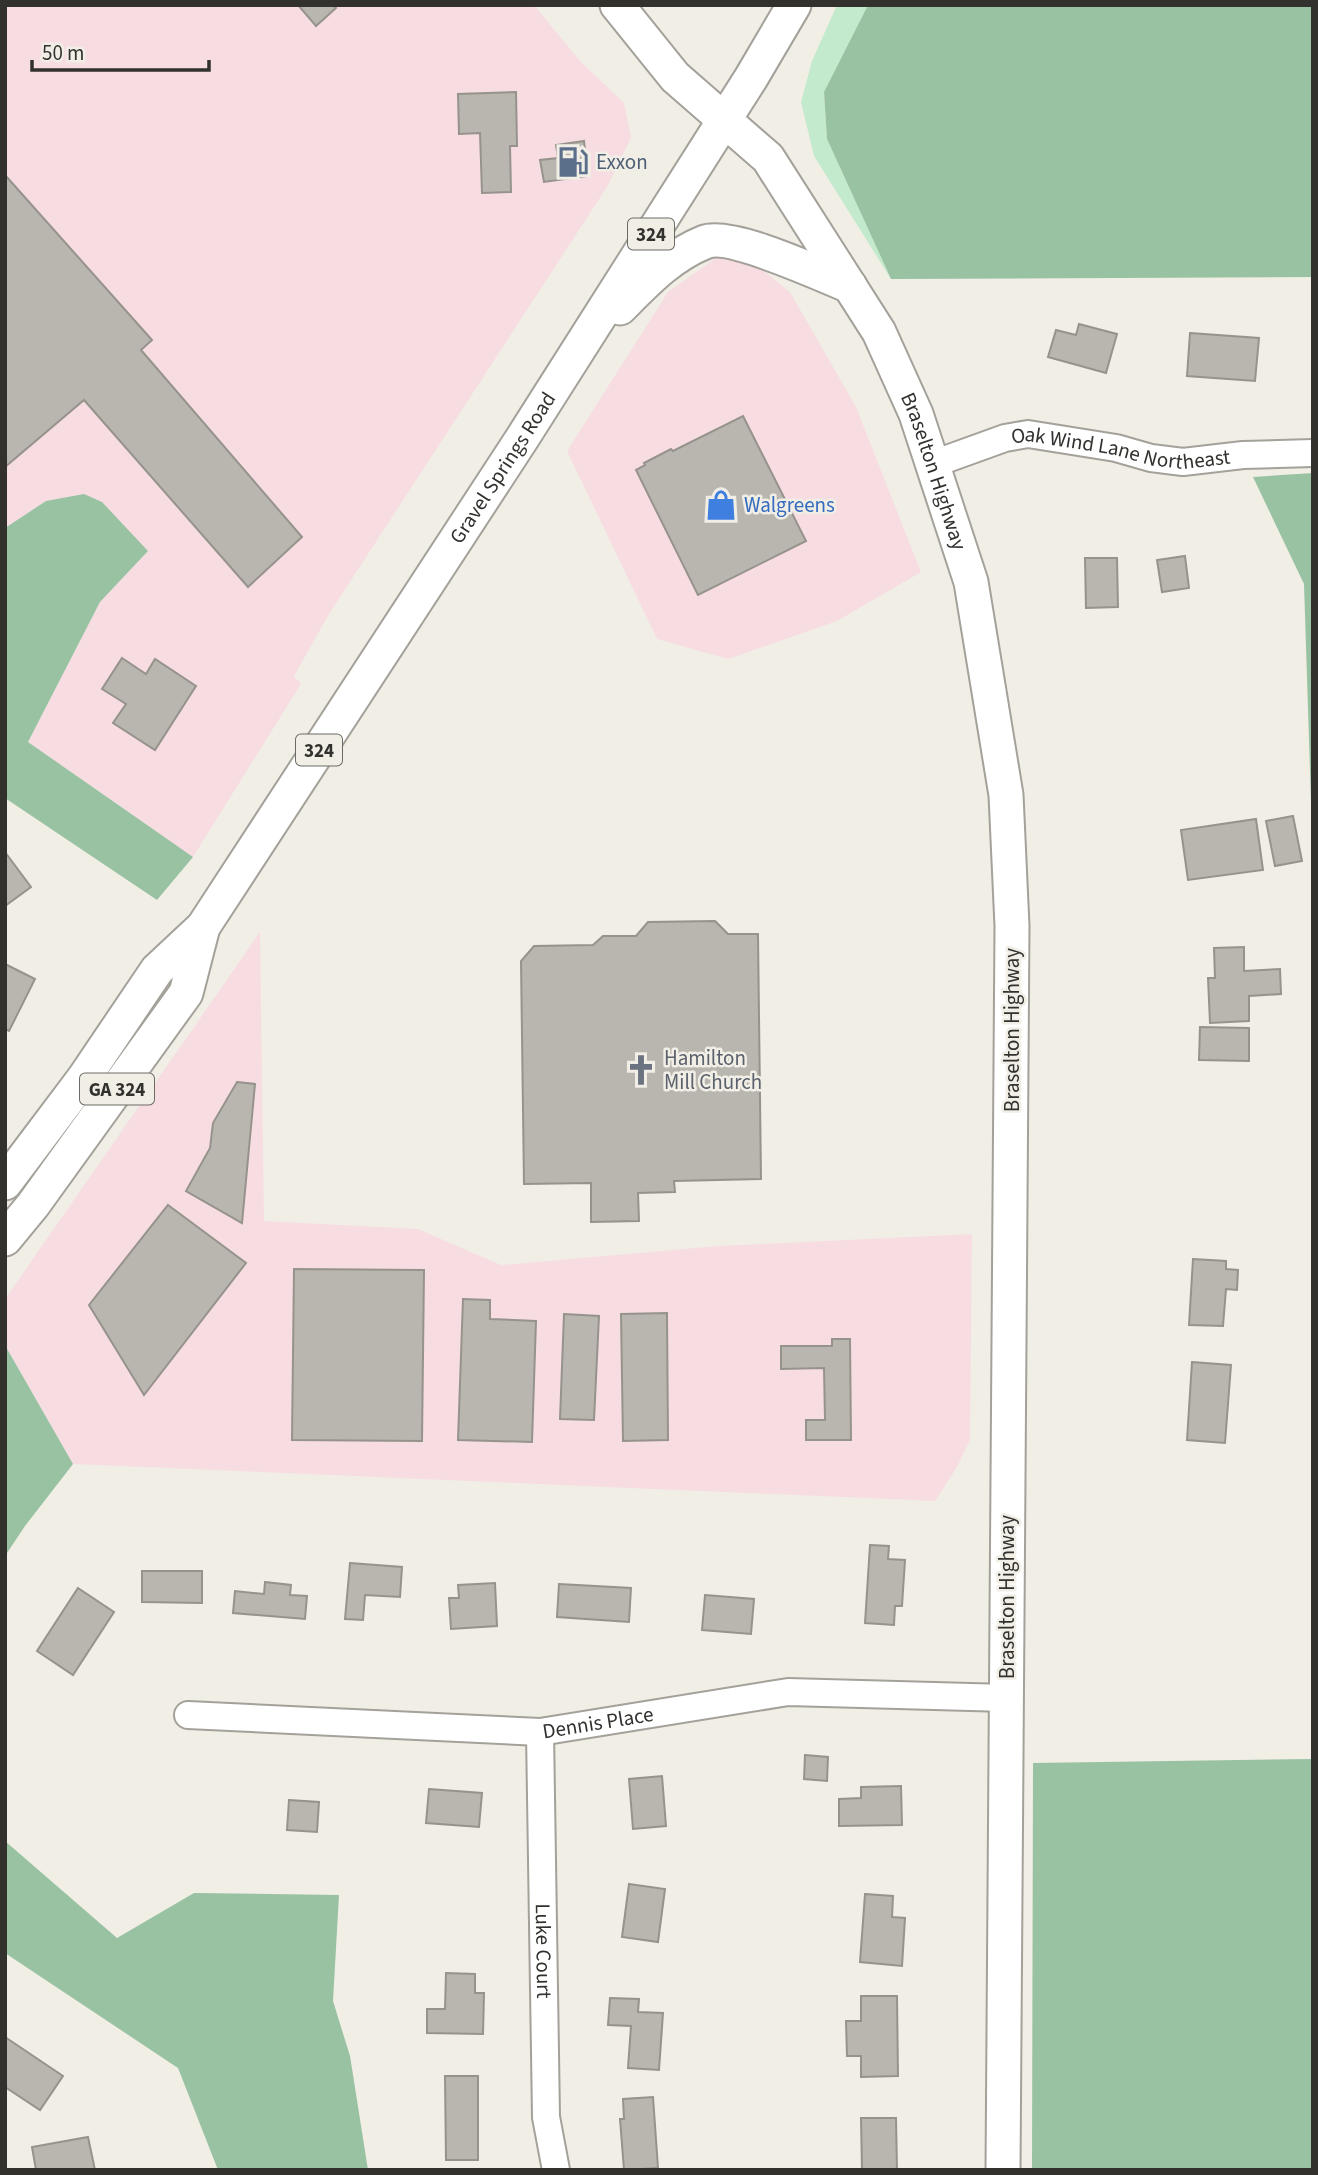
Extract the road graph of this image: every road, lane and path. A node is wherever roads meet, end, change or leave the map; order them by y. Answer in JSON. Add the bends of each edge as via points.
{"nodes":[{"id":1,"x":617,"y":5,"type":"edge"},
{"id":2,"x":794,"y":5,"type":"edge"},
{"id":3,"x":724,"y":120,"type":"junction"},
{"id":4,"x":850,"y":286,"type":"junction"},
{"id":5,"x":578,"y":349,"type":"junction"},
{"id":6,"x":1313,"y":453,"type":"edge"},
{"id":7,"x":933,"y":464,"type":"junction"},
{"id":8,"x":203,"y":926,"type":"junction"},
{"id":9,"x":5,"y":1183,"type":"edge"},
{"id":10,"x":5,"y":1239,"type":"edge"},
{"id":11,"x":1006,"y":1698,"type":"junction"},
{"id":12,"x":187,"y":1715,"type":"dead end"},
{"id":13,"x":540,"y":1732,"type":"junction"},
{"id":14,"x":556,"y":2170,"type":"edge"},
{"id":15,"x":1003,"y":2170,"type":"edge"}],
"edges":[{"from":1,"to":3,"type":"main road","name":"Braselton Highway","via":[[675,77]]},
{"from":2,"to":3,"type":"main road","name":"Gravel Springs Road","number":"324"},
{"from":3,"to":4,"type":"main road","name":"Braselton Highway","via":[[768,158]]},
{"from":3,"to":5,"type":"main road","name":"Gravel Springs Road","number":"324"},
{"from":4,"to":5,"type":"main road","via":[[734,243],[708,241],[664,265]]},
{"from":4,"to":7,"type":"main road","name":"Braselton Highway","via":[[879,332]]},
{"from":5,"to":8,"type":"main road","name":"Gravel Springs Road","number":"324"},
{"from":6,"to":7,"type":"street","name":"Oak Wind Lane Northeast","via":[[1183,462],[1028,434]]},
{"from":7,"to":11,"type":"main road","name":"Braselton Highway","via":[[971,582],[1006,795],[1012,926]]},
{"from":8,"to":9,"type":"main road","name":"Gravel Springs Road","number":"GA 324","via":[[157,970]]},
{"from":8,"to":10,"type":"main road","name":"Gravel Springs Road","number":"GA 324","via":[[186,993]]},
{"from":11,"to":13,"type":"street","name":"Dennis Place","via":[[788,1692]]},
{"from":11,"to":15,"type":"main road","name":"Braselton Highway"},
{"from":12,"to":13,"type":"street","name":"Dennis Place"},
{"from":13,"to":14,"type":"street","name":"Luke Court","via":[[546,2118]]}]}
